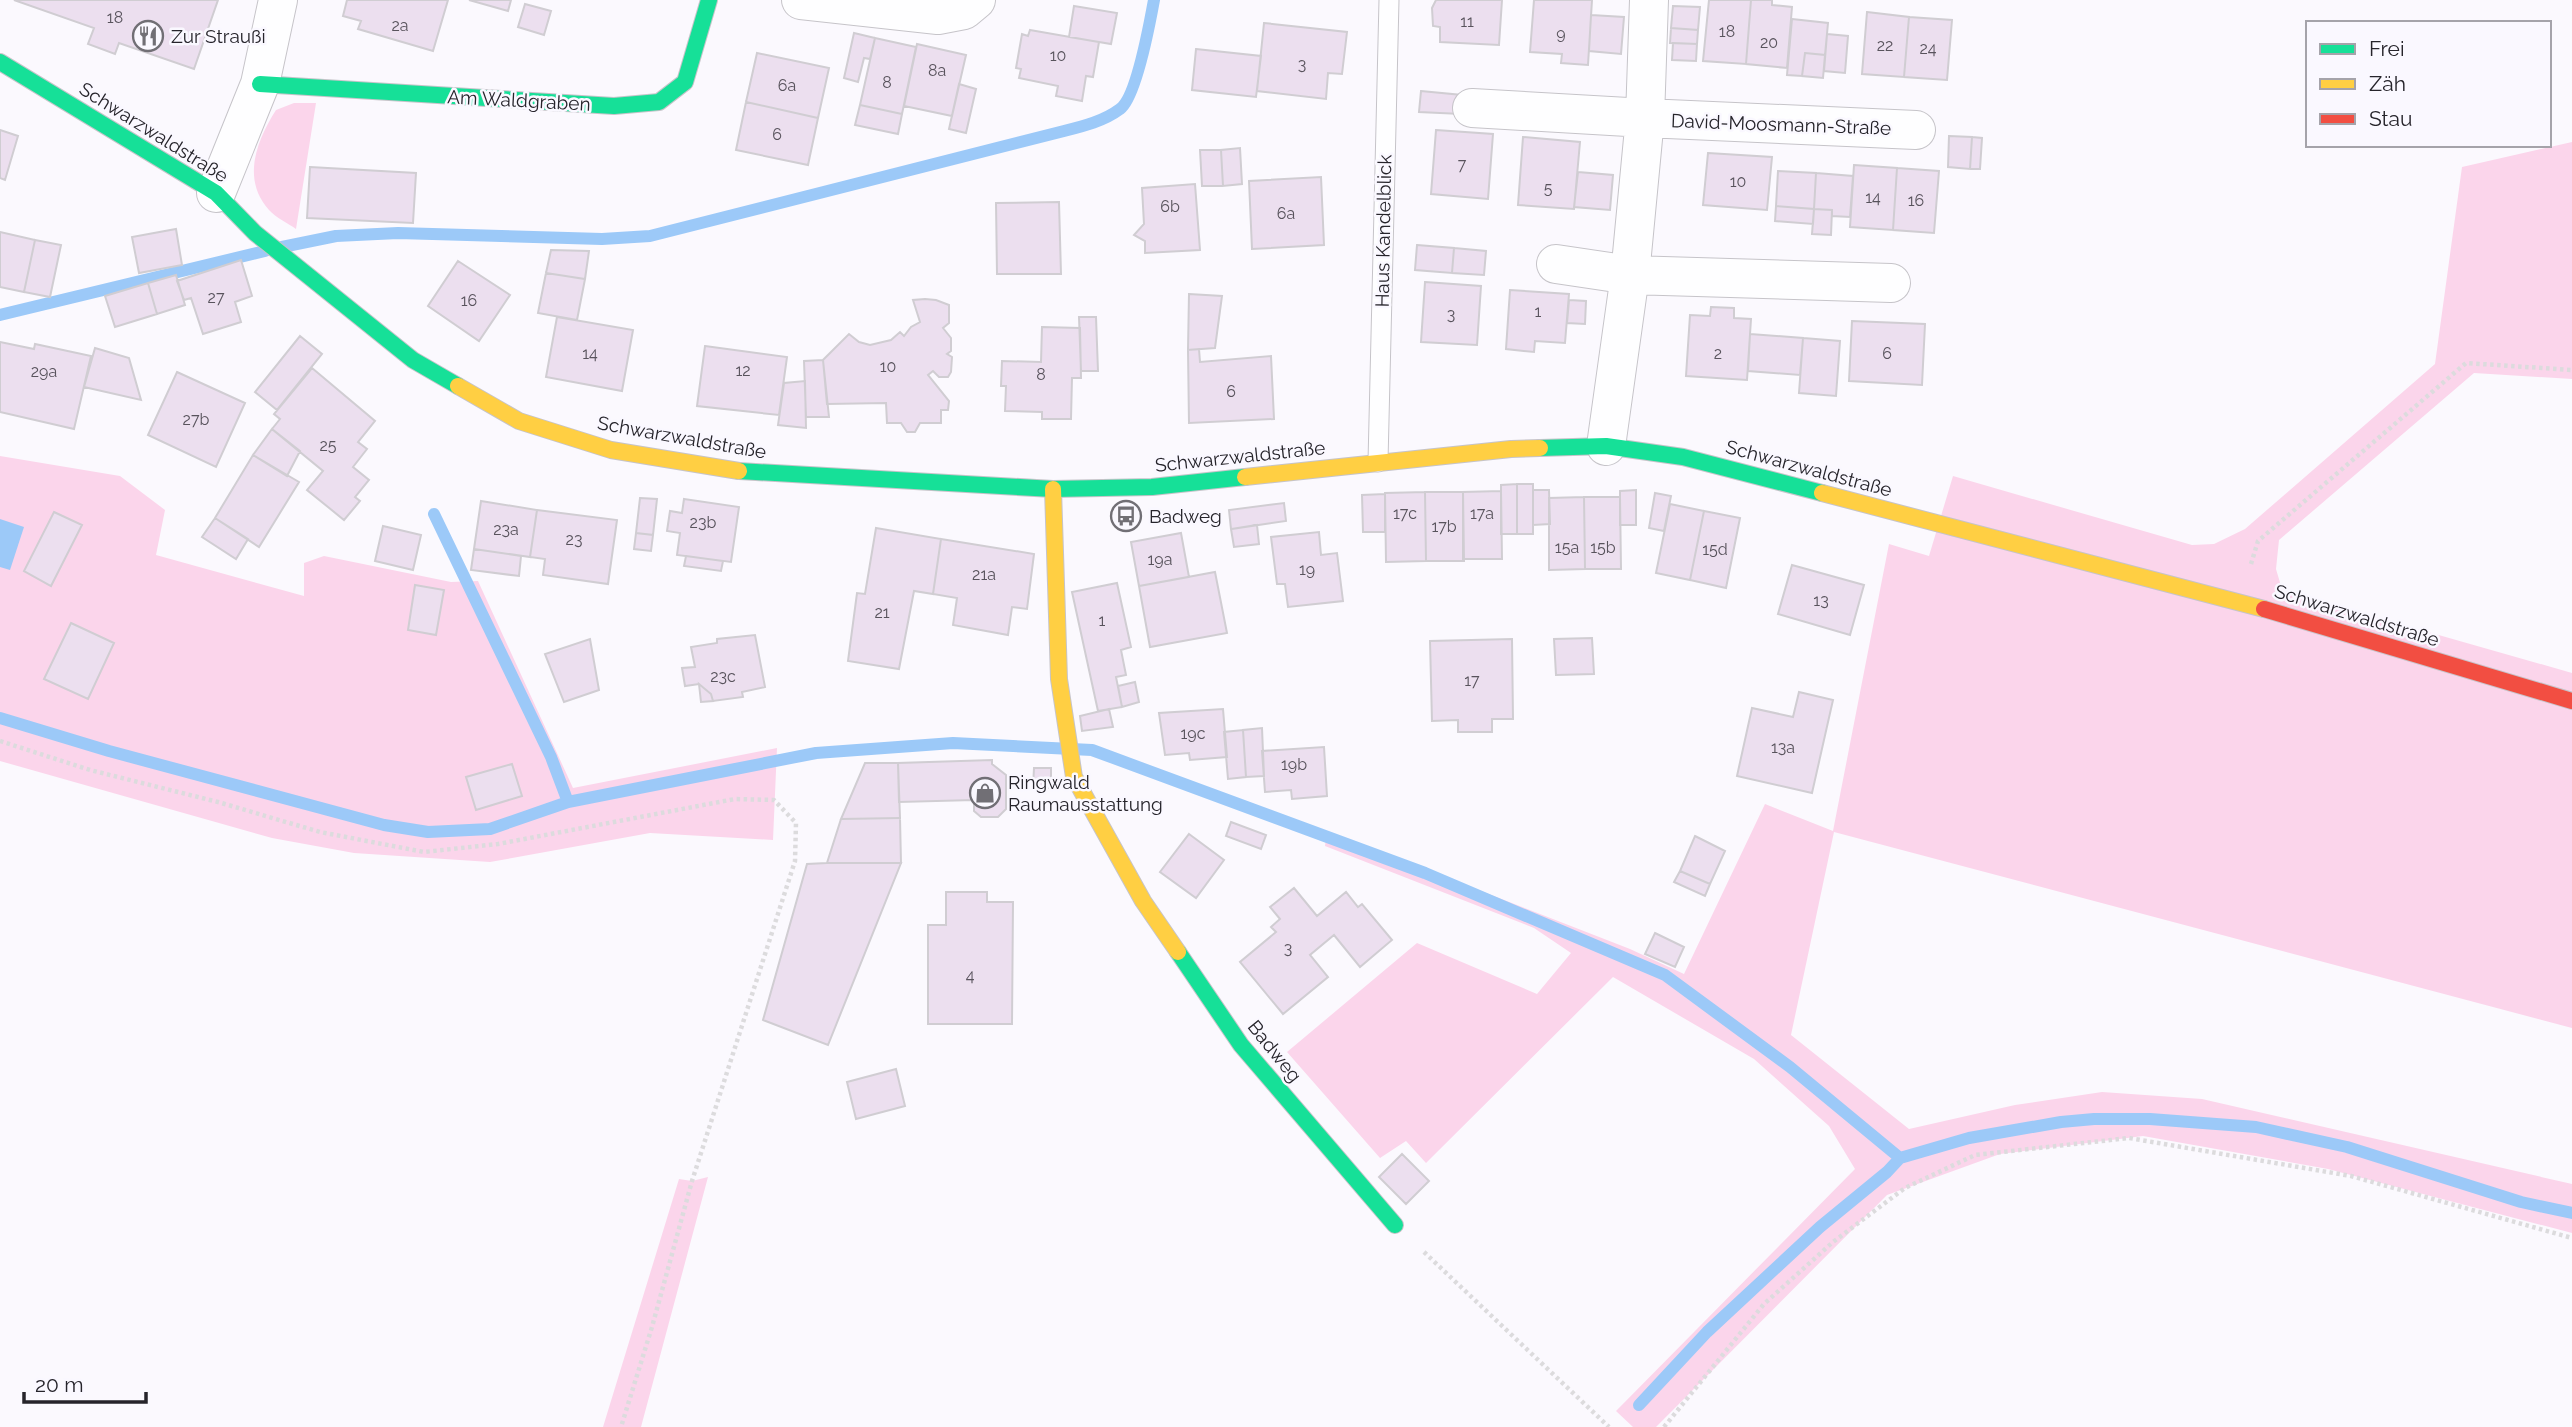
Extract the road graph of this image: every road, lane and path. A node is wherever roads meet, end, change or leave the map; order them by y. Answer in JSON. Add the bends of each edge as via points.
{"nodes":[{"id":1,"x":278,"y":0,"type":"edge"},
{"id":2,"x":709,"y":0,"type":"edge"},
{"id":3,"x":801,"y":0,"type":"edge"},
{"id":4,"x":976,"y":0,"type":"edge"},
{"id":5,"x":1389,"y":0,"type":"edge"},
{"id":6,"x":1649,"y":0,"type":"edge"},
{"id":7,"x":0,"y":62,"type":"edge"},
{"id":8,"x":260,"y":84,"type":"junction"},
{"id":9,"x":1472,"y":108,"type":"dead end"},
{"id":10,"x":1645,"y":118,"type":"junction"},
{"id":11,"x":1916,"y":130,"type":"dead end"},
{"id":12,"x":216,"y":193,"type":"junction"},
{"id":13,"x":1556,"y":264,"type":"dead end"},
{"id":14,"x":1630,"y":275,"type":"junction"},
{"id":15,"x":1891,"y":284,"type":"dead end"},
{"id":16,"x":2572,"y":370,"type":"edge"},
{"id":17,"x":1606,"y":446,"type":"junction"},
{"id":18,"x":1378,"y":462,"type":"junction"},
{"id":19,"x":1053,"y":489,"type":"junction"},
{"id":20,"x":2240,"y":602,"type":"junction"},
{"id":21,"x":2572,"y":701,"type":"edge"},
{"id":22,"x":0,"y":741,"type":"edge"},
{"id":23,"x":1395,"y":1225,"type":"joint"},
{"id":24,"x":2572,"y":1238,"type":"edge"},
{"id":25,"x":621,"y":1427,"type":"edge"},
{"id":26,"x":1609,"y":1427,"type":"edge"},
{"id":27,"x":1664,"y":1427,"type":"edge"}],
"edges":[{"from":1,"to":8,"type":"street"},
{"from":2,"to":8,"type":"street","name":"Am Waldgraben","via":[[685,82],[659,102],[614,106]]},
{"from":3,"to":4,"type":"street","via":[[938,15],[964,10]]},
{"from":5,"to":18,"type":"lane","name":"Haus Kandelblick"},
{"from":6,"to":10,"type":"street","name":"David-Moosmann-Straße"},
{"from":7,"to":12,"type":"street","name":"Schwarzwaldstraße"},
{"from":8,"to":12,"type":"street"},
{"from":9,"to":10,"type":"street","name":"David-Moosmann-Straße"},
{"from":10,"to":11,"type":"street","name":"David-Moosmann-Straße"},
{"from":10,"to":14,"type":"street","name":"David-Moosmann-Straße"},
{"from":12,"to":19,"type":"street","name":"Schwarzwaldstraße","via":[[255,233],[413,359],[519,421],[611,450],[752,473]]},
{"from":13,"to":14,"type":"street"},
{"from":14,"to":15,"type":"street"},
{"from":14,"to":17,"type":"street","name":"David-Moosmann-Straße"},
{"from":16,"to":20,"type":"path","via":[[2466,363],[2258,541]]},
{"from":17,"to":18,"type":"street","name":"Schwarzwaldstraße","via":[[1511,449]]},
{"from":17,"to":20,"type":"street","name":"Schwarzwaldstraße","via":[[1683,457]]},
{"from":18,"to":19,"type":"street","name":"Schwarzwaldstraße","via":[[1152,486]]},
{"from":19,"to":23,"type":"street","name":"Badweg","via":[[1059,679],[1074,777],[1143,901],[1241,1045]]},
{"from":20,"to":21,"type":"street","name":"Schwarzwaldstraße"},
{"from":22,"to":25,"type":"path","via":[[320,832],[424,852],[498,844],[735,799],[774,800],[796,823],[795,861],[692,1181]]},
{"from":23,"to":26,"type":"path"},
{"from":24,"to":27,"type":"path","via":[[2351,1176],[2129,1139],[1975,1156],[1905,1188],[1833,1242],[1764,1304]]}]}
